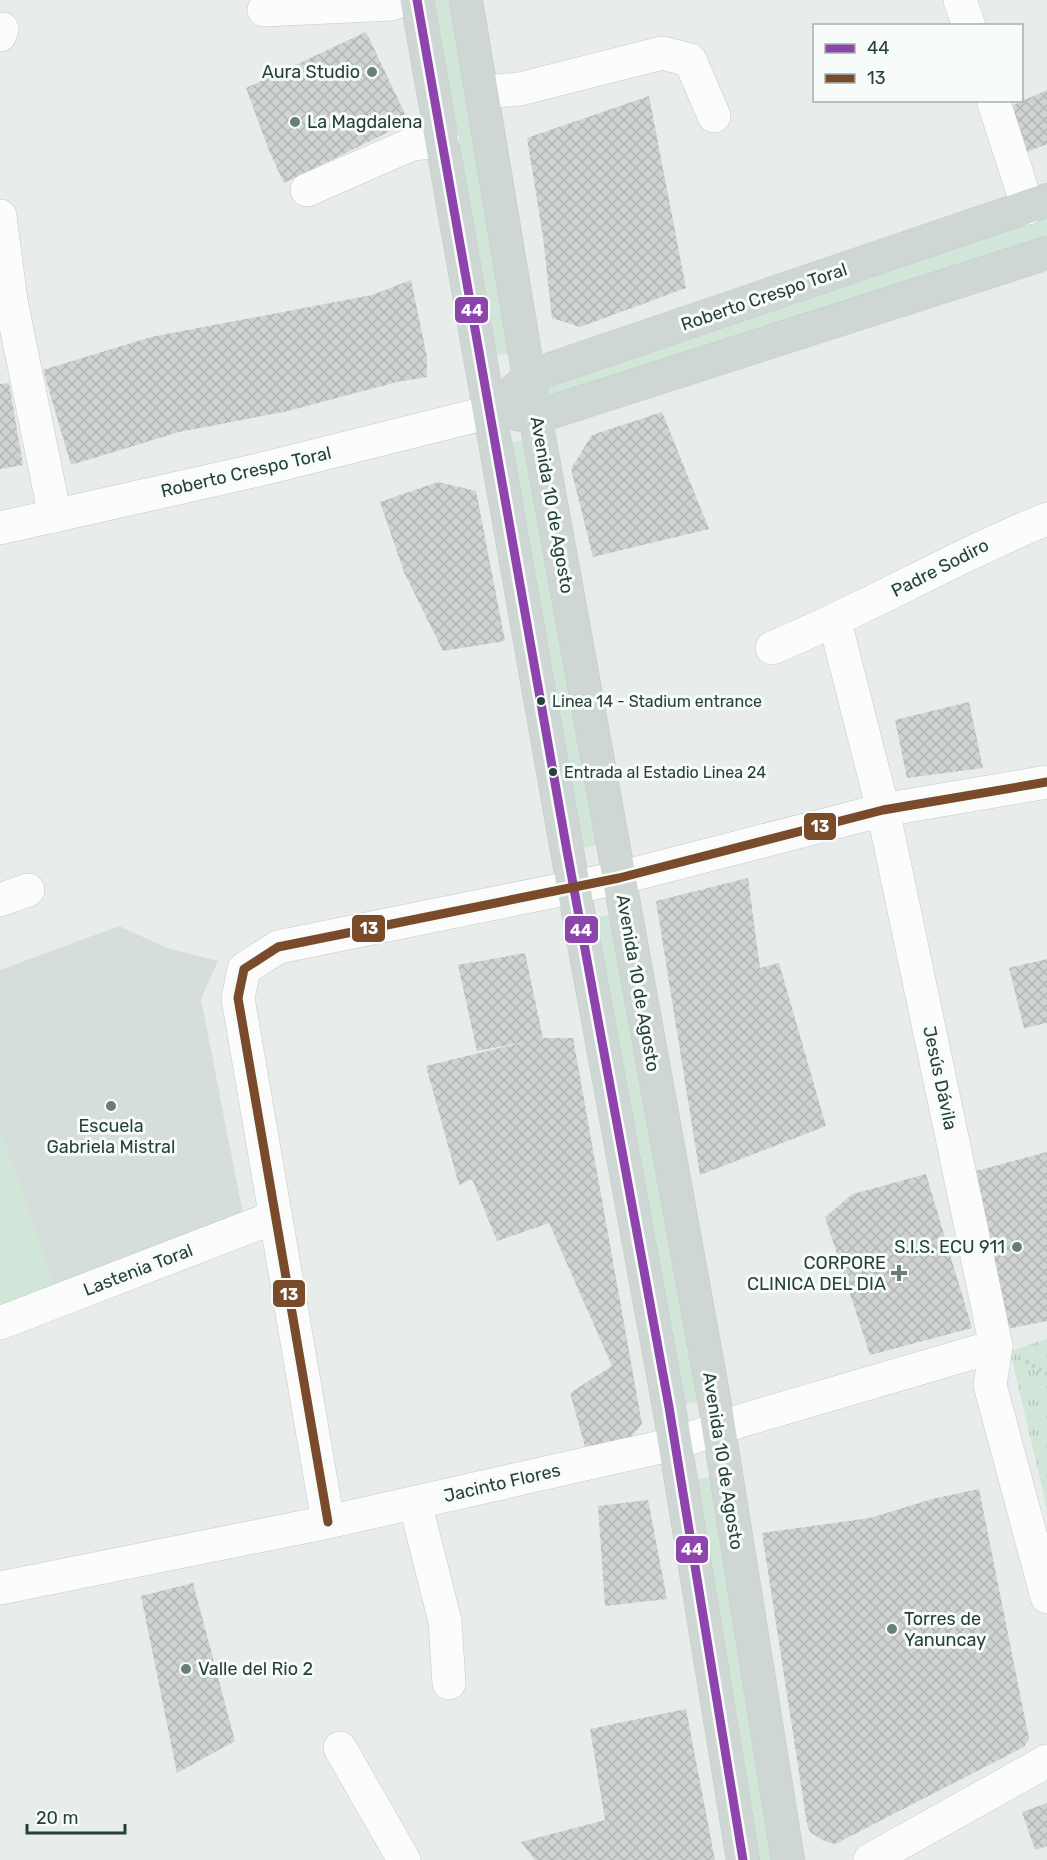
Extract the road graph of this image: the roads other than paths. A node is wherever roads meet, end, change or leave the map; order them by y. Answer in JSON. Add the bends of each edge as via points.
{"nodes":[{"id":1,"x":401,"y":0,"type":"edge"},
{"id":2,"x":417,"y":0,"type":"edge"},
{"id":3,"x":466,"y":0,"type":"edge"},
{"id":4,"x":960,"y":0,"type":"edge"},
{"id":5,"x":264,"y":10,"type":"dead end"},
{"id":6,"x":968,"y":24,"type":"edge"},
{"id":7,"x":482,"y":92,"type":"junction"},
{"id":8,"x":994,"y":102,"type":"edge"},
{"id":9,"x":714,"y":116,"type":"dead end"},
{"id":10,"x":443,"y":141,"type":"junction"},
{"id":11,"x":307,"y":190,"type":"dead end"},
{"id":12,"x":1038,"y":204,"type":"edge"},
{"id":13,"x":0,"y":216,"type":"edge"},
{"id":14,"x":1047,"y":253,"type":"edge"},
{"id":15,"x":530,"y":376,"type":"junction"},
{"id":16,"x":490,"y":411,"type":"junction"},
{"id":17,"x":536,"y":417,"type":"junction"},
{"id":18,"x":55,"y":516,"type":"junction"},
{"id":19,"x":1047,"y":519,"type":"edge"},
{"id":20,"x":0,"y":528,"type":"edge"},
{"id":21,"x":835,"y":622,"type":"junction"},
{"id":22,"x":772,"y":648,"type":"dead end"},
{"id":23,"x":1047,"y":782,"type":"edge"},
{"id":24,"x":883,"y":810,"type":"junction"},
{"id":25,"x":619,"y":878,"type":"junction"},
{"id":26,"x":574,"y":888,"type":"junction"},
{"id":27,"x":275,"y":1217,"type":"junction"},
{"id":28,"x":0,"y":1323,"type":"edge"},
{"id":29,"x":996,"y":1346,"type":"junction"},
{"id":30,"x":718,"y":1428,"type":"junction"},
{"id":31,"x":674,"y":1444,"type":"junction"},
{"id":32,"x":415,"y":1503,"type":"junction"},
{"id":33,"x":328,"y":1522,"type":"junction"},
{"id":34,"x":0,"y":1588,"type":"edge"},
{"id":35,"x":1047,"y":1597,"type":"edge"},
{"id":36,"x":449,"y":1683,"type":"dead end"},
{"id":37,"x":340,"y":1748,"type":"dead end"},
{"id":38,"x":1047,"y":1761,"type":"edge"},
{"id":39,"x":397,"y":1858,"type":"edge"},
{"id":40,"x":743,"y":1860,"type":"edge"},
{"id":41,"x":788,"y":1860,"type":"edge"},
{"id":42,"x":870,"y":1860,"type":"edge"}],
"edges":[{"from":1,"to":5,"type":"street","via":[[392,4]]},
{"from":2,"to":10,"type":"main road"},
{"from":3,"to":7,"type":"main road","name":"Avenida 10 de Agosto"},
{"from":4,"to":6,"type":"street"},
{"from":7,"to":9,"type":"street","via":[[520,89],[662,53],[690,60]]},
{"from":7,"to":15,"type":"main road","name":"Avenida 10 de Agosto"},
{"from":8,"to":12,"type":"street"},
{"from":10,"to":11,"type":"street","via":[[412,144]]},
{"from":10,"to":16,"type":"main road"},
{"from":12,"to":15,"type":"main road","name":"Roberto Crespo Toral"},
{"from":13,"to":18,"type":"street","via":[[11,301]]},
{"from":14,"to":17,"type":"main road","name":"Roberto Crespo Toral"},
{"from":15,"to":16,"type":"main road","name":"Roberto Crespo Toral"},
{"from":15,"to":17,"type":"main road","name":"Avenida 10 de Agosto"},
{"from":16,"to":17,"type":"main road","name":"Roberto Crespo Toral"},
{"from":16,"to":18,"type":"street","name":"Roberto Crespo Toral","via":[[269,468]]},
{"from":16,"to":26,"type":"main road"},
{"from":17,"to":25,"type":"main road","name":"Avenida 10 de Agosto"},
{"from":18,"to":20,"type":"street","name":"Roberto Crespo Toral"},
{"from":19,"to":21,"type":"street","name":"Padre Sodiro","via":[[982,545]]},
{"from":21,"to":22,"type":"street","name":"Padre Sodiro"},
{"from":21,"to":24,"type":"street"},
{"from":23,"to":24,"type":"street"},
{"from":24,"to":25,"type":"street"},
{"from":24,"to":29,"type":"street","name":"Jesús Dávila"},
{"from":25,"to":26,"type":"street"},
{"from":25,"to":30,"type":"main road","name":"Avenida 10 de Agosto"},
{"from":26,"to":27,"type":"street","via":[[278,947],[244,969],[238,998]]},
{"from":26,"to":31,"type":"main road"},
{"from":27,"to":28,"type":"street","name":"Lastenia Toral"},
{"from":27,"to":33,"type":"street"},
{"from":29,"to":30,"type":"street","name":"Jacinto Flores"},
{"from":29,"to":35,"type":"street","via":[[990,1384]]},
{"from":30,"to":31,"type":"street","name":"Jacinto Flores"},
{"from":30,"to":41,"type":"main road","name":"Avenida 10 de Agosto"},
{"from":31,"to":32,"type":"street","name":"Jacinto Flores"},
{"from":31,"to":40,"type":"main road"},
{"from":32,"to":33,"type":"street","name":"Jacinto Flores"},
{"from":32,"to":36,"type":"street","via":[[445,1621]]},
{"from":33,"to":34,"type":"street","name":"Jacinto Flores"},
{"from":37,"to":39,"type":"street"},
{"from":38,"to":42,"type":"street"}]}
